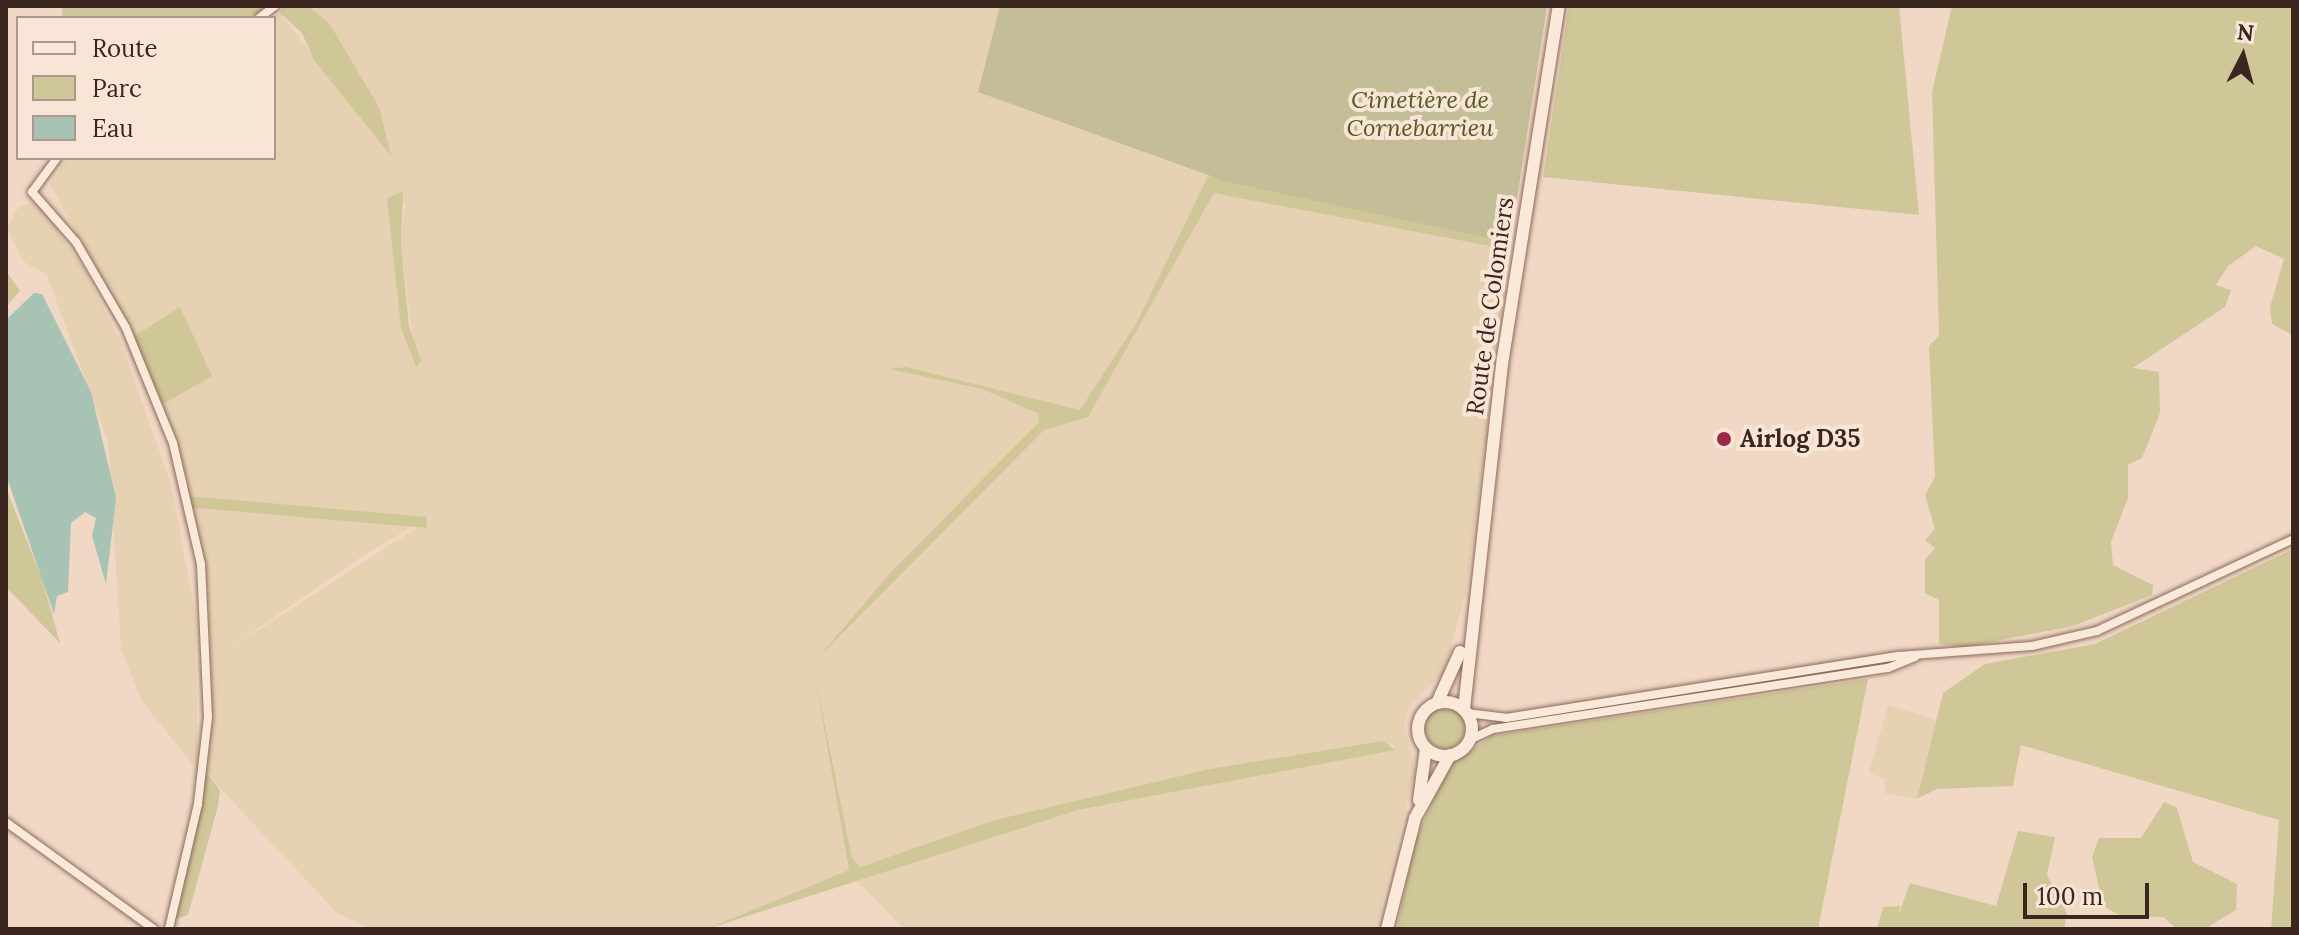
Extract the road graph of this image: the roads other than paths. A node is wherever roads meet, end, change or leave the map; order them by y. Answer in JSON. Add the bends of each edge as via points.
{"nodes":[{"id":1,"x":1559,"y":6,"type":"edge"},
{"id":2,"x":56,"y":160,"type":"edge"},
{"id":3,"x":2293,"y":539,"type":"edge"},
{"id":4,"x":1472,"y":614,"type":"junction"},
{"id":5,"x":1915,"y":657,"type":"junction"},
{"id":6,"x":1437,"y":703,"type":"junction"},
{"id":7,"x":1466,"y":711,"type":"junction"},
{"id":8,"x":1469,"y":740,"type":"junction"},
{"id":9,"x":1426,"y":748,"type":"junction"},
{"id":10,"x":1450,"y":755,"type":"junction"},
{"id":11,"x":1415,"y":818,"type":"junction"},
{"id":12,"x":6,"y":822,"type":"edge"},
{"id":13,"x":154,"y":929,"type":"edge"},
{"id":14,"x":169,"y":929,"type":"edge"},
{"id":15,"x":1387,"y":929,"type":"edge"}],
"edges":[{"from":1,"to":4,"type":"main road","name":"Route de Colomiers"},
{"from":2,"to":14,"type":"street","via":[[32,192],[76,242],[126,328],[173,443],[201,564],[208,717],[198,804]]},
{"from":3,"to":5,"type":"street","via":[[2097,631],[1984,654]]},
{"from":4,"to":6,"type":"main road","name":"Route de Colomiers"},
{"from":4,"to":7,"type":"main road","name":"Route de Colomiers"},
{"from":5,"to":7,"type":"street","via":[[1506,718]]},
{"from":5,"to":8,"type":"street","via":[[1888,668],[1493,729]]},
{"from":6,"to":7,"type":"main road"},
{"from":6,"to":9,"type":"main road","via":[[1418,722]]},
{"from":7,"to":8,"type":"main road"},
{"from":8,"to":10,"type":"main road"},
{"from":9,"to":10,"type":"main road"},
{"from":9,"to":11,"type":"main road"},
{"from":10,"to":11,"type":"main road"},
{"from":11,"to":15,"type":"main road"},
{"from":12,"to":13,"type":"street"}]}
